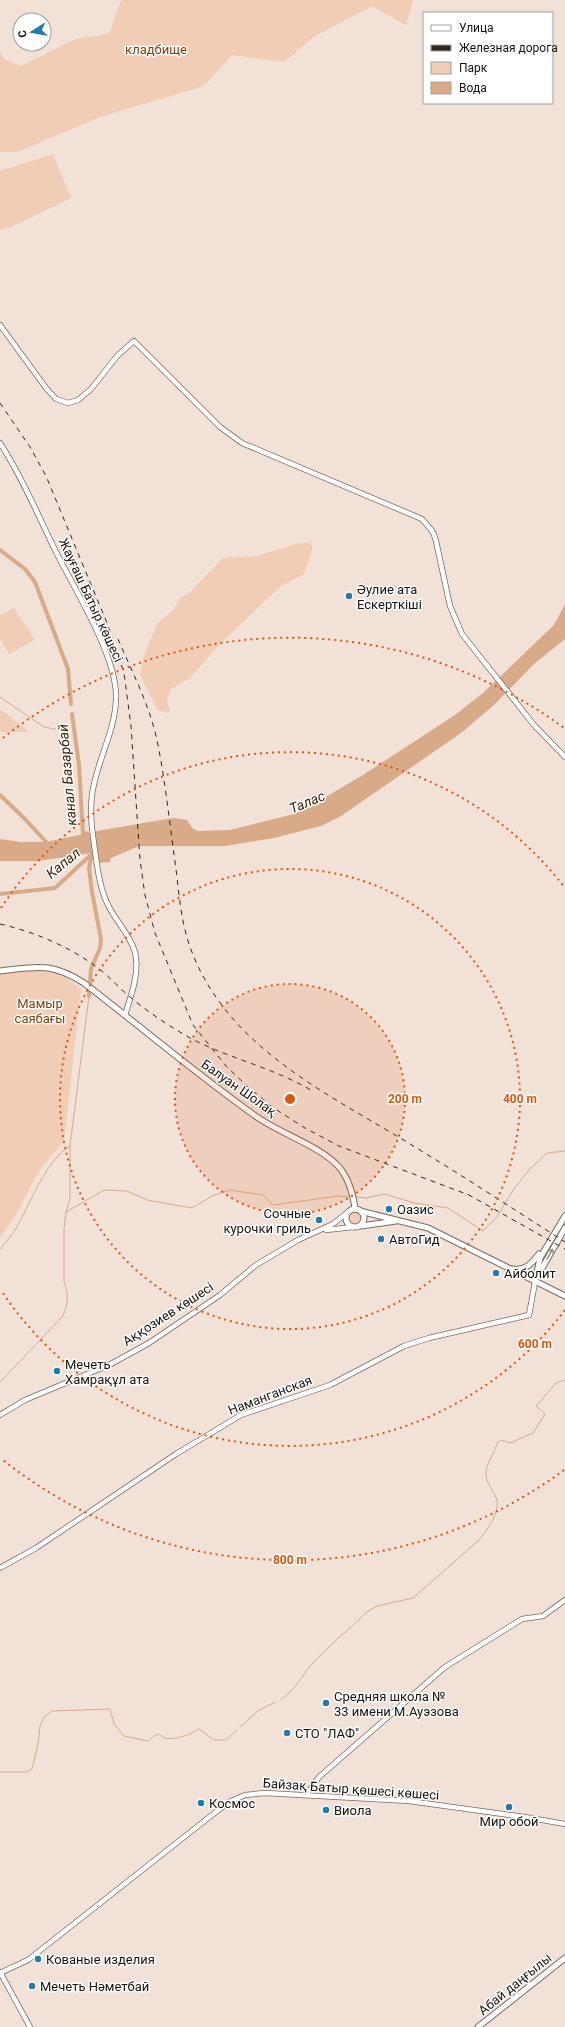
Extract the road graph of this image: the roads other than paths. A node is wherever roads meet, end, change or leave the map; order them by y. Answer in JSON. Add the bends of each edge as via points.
{"nodes":[{"id":1,"x":0,"y":325,"type":"edge"},
{"id":2,"x":0,"y":443,"type":"edge"},
{"id":3,"x":565,"y":757,"type":"edge"},
{"id":4,"x":0,"y":971,"type":"edge"},
{"id":5,"x":124,"y":1015,"type":"junction"},
{"id":6,"x":358,"y":1210,"type":"junction"},
{"id":7,"x":348,"y":1212,"type":"junction"},
{"id":8,"x":565,"y":1216,"type":"edge"},
{"id":9,"x":401,"y":1221,"type":"junction"},
{"id":10,"x":356,"y":1226,"type":"junction"},
{"id":11,"x":565,"y":1228,"type":"edge"},
{"id":12,"x":320,"y":1231,"type":"junction"},
{"id":13,"x":546,"y":1246,"type":"junction"},
{"id":14,"x":510,"y":1269,"type":"junction"},
{"id":15,"x":535,"y":1282,"type":"junction"},
{"id":16,"x":565,"y":1296,"type":"edge"},
{"id":17,"x":0,"y":1415,"type":"edge"},
{"id":18,"x":0,"y":1568,"type":"edge"},
{"id":19,"x":565,"y":1600,"type":"edge"},
{"id":20,"x":306,"y":1795,"type":"junction"},
{"id":21,"x":565,"y":1824,"type":"edge"},
{"id":22,"x":565,"y":1958,"type":"edge"},
{"id":23,"x":0,"y":1973,"type":"edge"},
{"id":24,"x":30,"y":2027,"type":"edge"},
{"id":25,"x":478,"y":2027,"type":"edge"}],
"edges":[{"from":1,"to":3,"type":"street","via":[[56,399],[68,403],[78,400],[134,341],[220,427],[242,443],[422,519],[428,524],[436,541],[450,606],[458,628],[544,736]]},
{"from":2,"to":5,"type":"street","name":"Жауғаш Батыр көшесі","via":[[84,605],[113,672],[116,706],[92,795],[92,823],[102,891],[135,952],[135,978]]},
{"from":4,"to":5,"type":"main road","name":"Балуан Шолақ","via":[[54,968],[67,972]]},
{"from":5,"to":6,"type":"main road","name":"Балуан Шолақ","via":[[255,1116],[326,1156],[349,1182]]},
{"from":6,"to":7,"type":"main road"},
{"from":6,"to":9,"type":"main road"},
{"from":6,"to":10,"type":"main road","via":[[364,1218]]},
{"from":7,"to":10,"type":"main road","via":[[346,1221]]},
{"from":7,"to":12,"type":"street","name":"Аққозиев көшесі"},
{"from":8,"to":13,"type":"main road"},
{"from":9,"to":10,"type":"main road"},
{"from":9,"to":14,"type":"main road","via":[[428,1228]]},
{"from":10,"to":12,"type":"street","name":"Аққозиев көшесі"},
{"from":15,"to":11,"type":"main road","one_way":true},
{"from":12,"to":17,"type":"street","name":"Аққозиев көшесі","via":[[291,1244],[256,1265],[220,1295],[149,1343],[111,1364],[25,1400]]},
{"from":13,"to":14,"type":"main road","via":[[528,1266],[518,1270]]},
{"from":13,"to":15,"type":"main road","via":[[538,1264]]},
{"from":14,"to":15,"type":"main road"},
{"from":15,"to":16,"type":"main road"},
{"from":15,"to":18,"type":"street","name":"Наманганская","via":[[529,1315],[410,1344],[330,1384],[241,1415],[176,1454],[36,1548]]},
{"from":19,"to":20,"type":"street","via":[[543,1616],[522,1619],[445,1667],[319,1777]]},
{"from":20,"to":21,"type":"street","name":"Байзақ Батыр қөшесі көшесі","via":[[409,1801]]},
{"from":20,"to":23,"type":"street","name":"Байзақ Батыр қөшесі көшесі","via":[[265,1793],[245,1795],[229,1802],[28,1960]]},
{"from":22,"to":25,"type":"main road","name":"Абай даңғылы"},
{"from":23,"to":24,"type":"street"}]}
